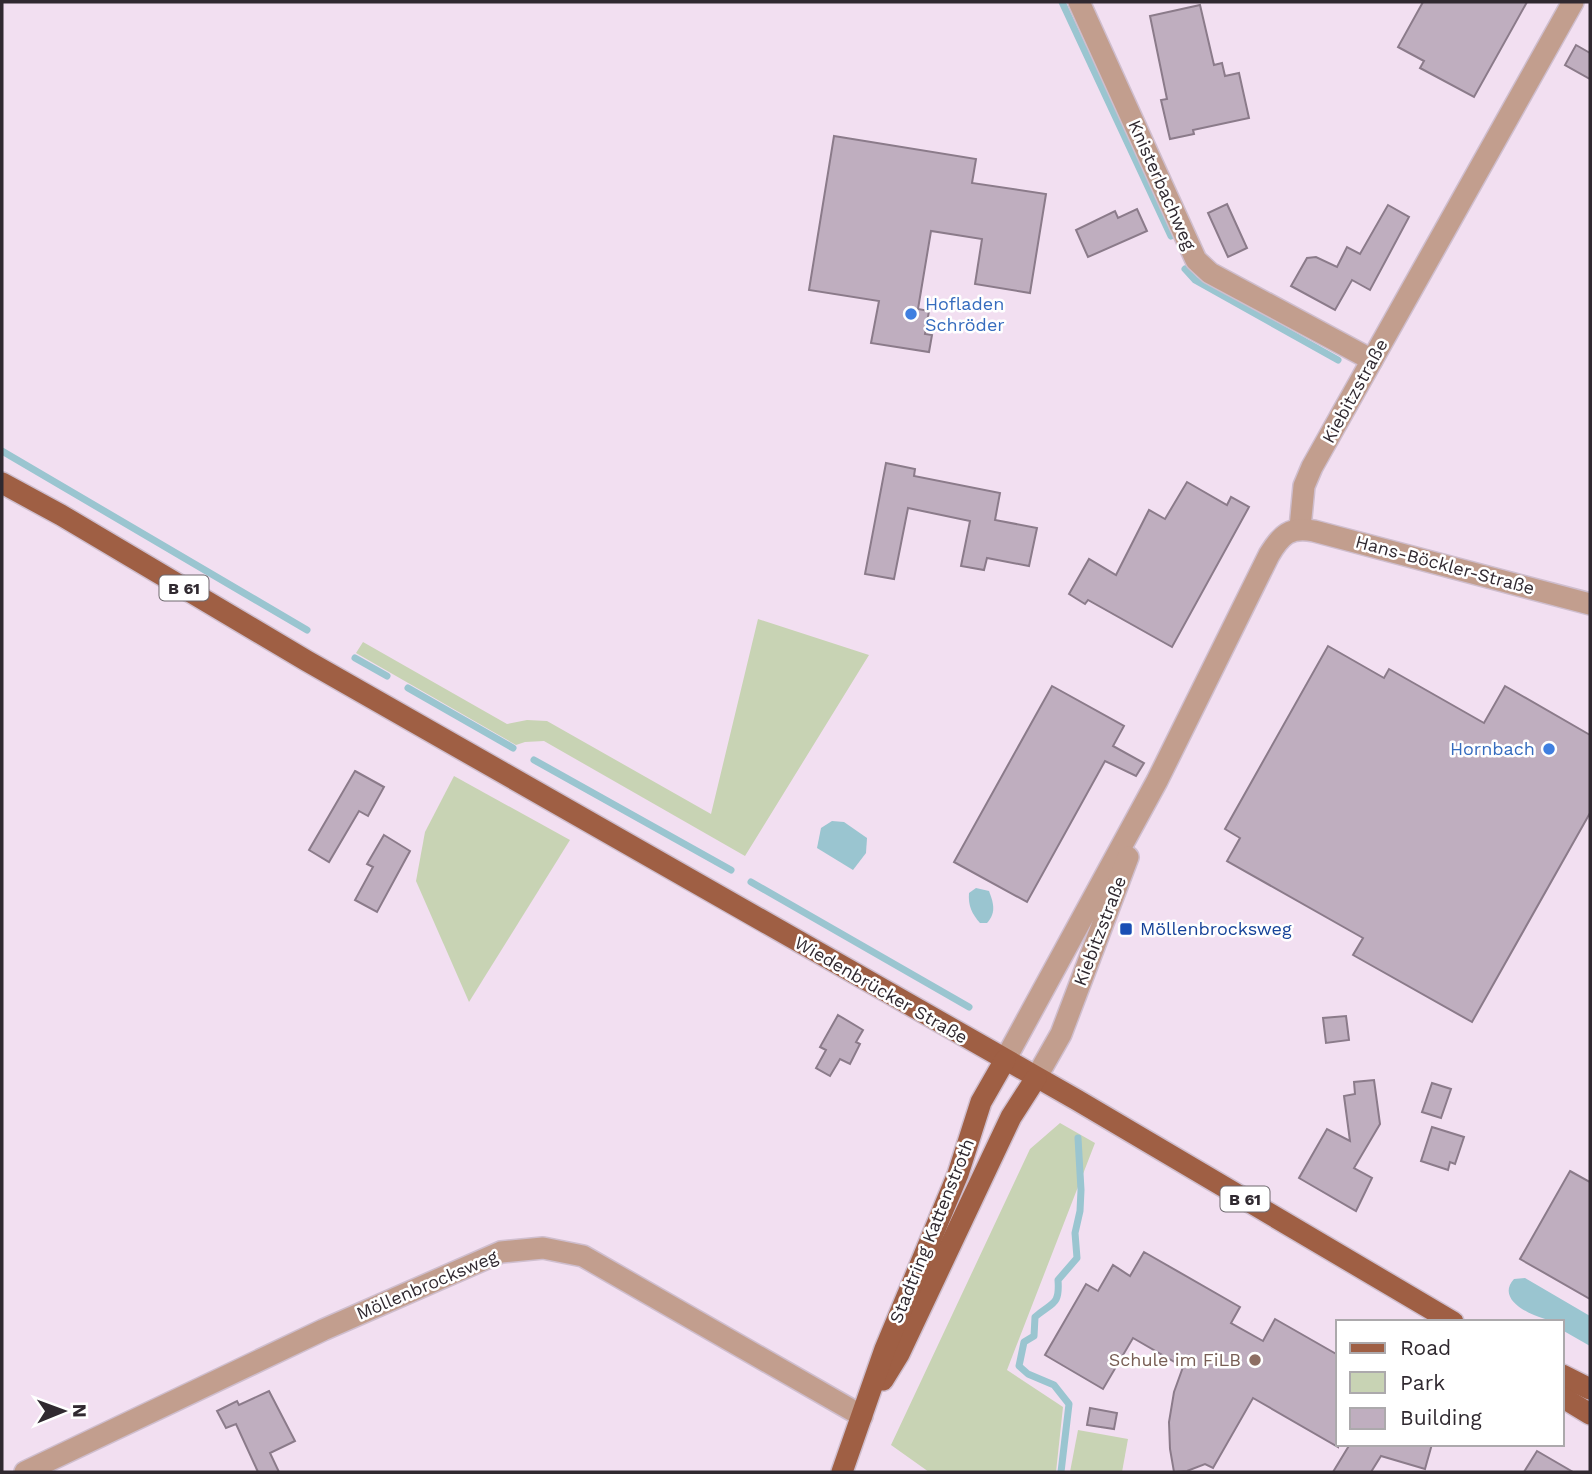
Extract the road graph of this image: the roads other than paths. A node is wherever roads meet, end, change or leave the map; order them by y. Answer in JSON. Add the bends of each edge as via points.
{"nodes":[{"id":1,"x":1079,"y":2,"type":"edge"},
{"id":2,"x":1573,"y":2,"type":"edge"},
{"id":3,"x":1372,"y":360,"type":"junction"},
{"id":4,"x":2,"y":483,"type":"edge"},
{"id":5,"x":1300,"y":528,"type":"junction"},
{"id":6,"x":1590,"y":604,"type":"edge"},
{"id":7,"x":1157,"y":781,"type":"junction"},
{"id":8,"x":1005,"y":1060,"type":"junction"},
{"id":9,"x":1036,"y":1078,"type":"junction"},
{"id":10,"x":1450,"y":1320,"type":"edge"},
{"id":11,"x":1564,"y":1376,"type":"edge"},
{"id":12,"x":1590,"y":1389,"type":"edge"},
{"id":13,"x":1564,"y":1398,"type":"edge"},
{"id":14,"x":864,"y":1411,"type":"junction"},
{"id":15,"x":1590,"y":1414,"type":"edge"},
{"id":16,"x":25,"y":1472,"type":"edge"},
{"id":17,"x":842,"y":1472,"type":"edge"}],
"edges":[{"from":1,"to":3,"type":"street","name":"Knisterbachweg","via":[[1196,260],[1210,273]]},
{"from":2,"to":3,"type":"street","name":"Kiebitzstraße"},
{"from":3,"to":5,"type":"street","name":"Kiebitzstraße","via":[[1304,486]]},
{"from":4,"to":8,"type":"main road","name":"Wiedenbrücker Straße","number":"B 61"},
{"from":5,"to":6,"type":"street","name":"Hans-Böckler-Straße"},
{"from":5,"to":7,"type":"street","name":"Kiebitzstraße","via":[[1279,539],[1269,555]]},
{"from":7,"to":8,"type":"street","name":"Kiebitzstraße"},
{"from":7,"to":9,"type":"street","name":"Kiebitzstraße","via":[[1062,1034]]},
{"from":8,"to":9,"type":"main road","name":"Wiedenbrücker Straße","number":"B 61"},
{"from":8,"to":14,"type":"main road","name":"Stadtring Kattenstroth","via":[[981,1102],[958,1174]]},
{"from":9,"to":10,"type":"main road","name":"Wiedenbrücker Straße","number":"B 61"},
{"from":9,"to":14,"type":"main road","name":"Stadtring Kattenstroth","via":[[1011,1117],[899,1354]]},
{"from":11,"to":12,"type":"main road"},
{"from":13,"to":15,"type":"main road"},
{"from":14,"to":16,"type":"street","name":"Möllenbrocksweg","via":[[583,1256],[543,1248],[501,1252]]},
{"from":14,"to":17,"type":"main road","name":"Stadtring Kattenstroth"}]}
